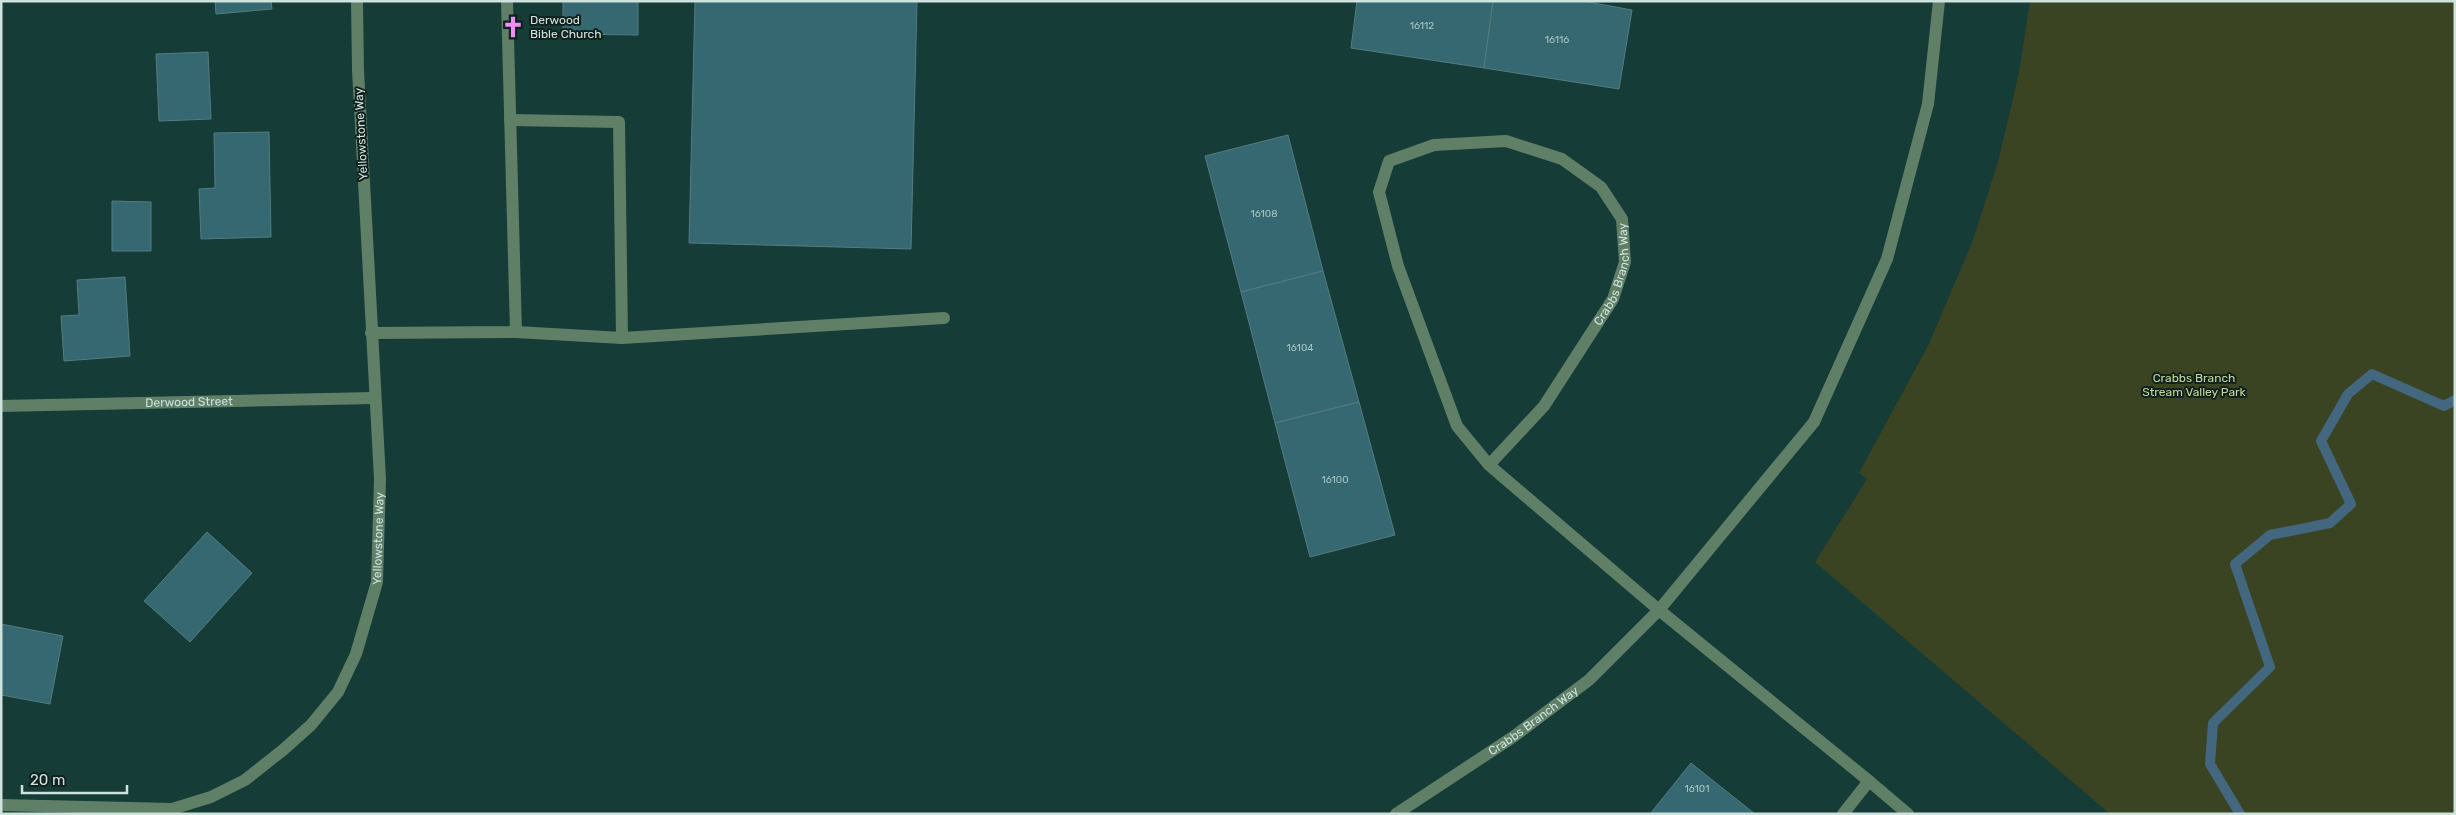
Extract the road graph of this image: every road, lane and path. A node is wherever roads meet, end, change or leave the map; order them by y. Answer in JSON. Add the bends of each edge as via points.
{"nodes":[{"id":1,"x":357,"y":1,"type":"edge"},
{"id":2,"x":507,"y":1,"type":"edge"},
{"id":3,"x":1939,"y":1,"type":"edge"},
{"id":4,"x":510,"y":120,"type":"junction"},
{"id":5,"x":944,"y":318,"type":"dead end"},
{"id":6,"x":516,"y":332,"type":"junction"},
{"id":7,"x":371,"y":333,"type":"junction"},
{"id":8,"x":622,"y":338,"type":"junction"},
{"id":9,"x":374,"y":398,"type":"junction"},
{"id":10,"x":1,"y":406,"type":"edge"},
{"id":11,"x":1489,"y":465,"type":"junction"},
{"id":12,"x":1659,"y":610,"type":"junction"},
{"id":13,"x":1869,"y":781,"type":"junction"},
{"id":14,"x":1,"y":805,"type":"edge"},
{"id":15,"x":1396,"y":814,"type":"edge"},
{"id":16,"x":1843,"y":814,"type":"edge"},
{"id":17,"x":1908,"y":814,"type":"edge"}],
"edges":[{"from":1,"to":7,"type":"street","name":"Yellowstone Way"},
{"from":2,"to":4,"type":"street"},
{"from":3,"to":12,"type":"street","name":"Crabbs Branch Way","via":[[1928,104],[1887,259],[1814,422]]},
{"from":4,"to":6,"type":"street"},
{"from":4,"to":8,"type":"street","via":[[619,122]]},
{"from":5,"to":8,"type":"street"},
{"from":6,"to":7,"type":"street"},
{"from":6,"to":8,"type":"street"},
{"from":7,"to":9,"type":"street","name":"Yellowstone Way"},
{"from":9,"to":10,"type":"street","name":"Derwood Street"},
{"from":9,"to":14,"type":"street","name":"Yellowstone Way","via":[[380,479],[377,582],[356,654],[342,684],[311,725],[245,780],[211,797],[172,809]]},
{"from":11,"to":11,"type":"street","name":"Crabbs Branch Way","via":[[1457,426],[1398,266],[1379,192],[1389,161],[1434,145],[1506,141],[1562,159],[1601,187],[1622,219],[1625,262],[1613,299],[1544,406]]},
{"from":11,"to":12,"type":"street","name":"Crabbs Branch Way"},
{"from":12,"to":13,"type":"street","name":"Crabbs Branch Way"},
{"from":12,"to":15,"type":"street","name":"Crabbs Branch Way","via":[[1589,680],[1513,737]]},
{"from":13,"to":16,"type":"street"},
{"from":13,"to":17,"type":"street","name":"Crabbs Branch Way"}]}
